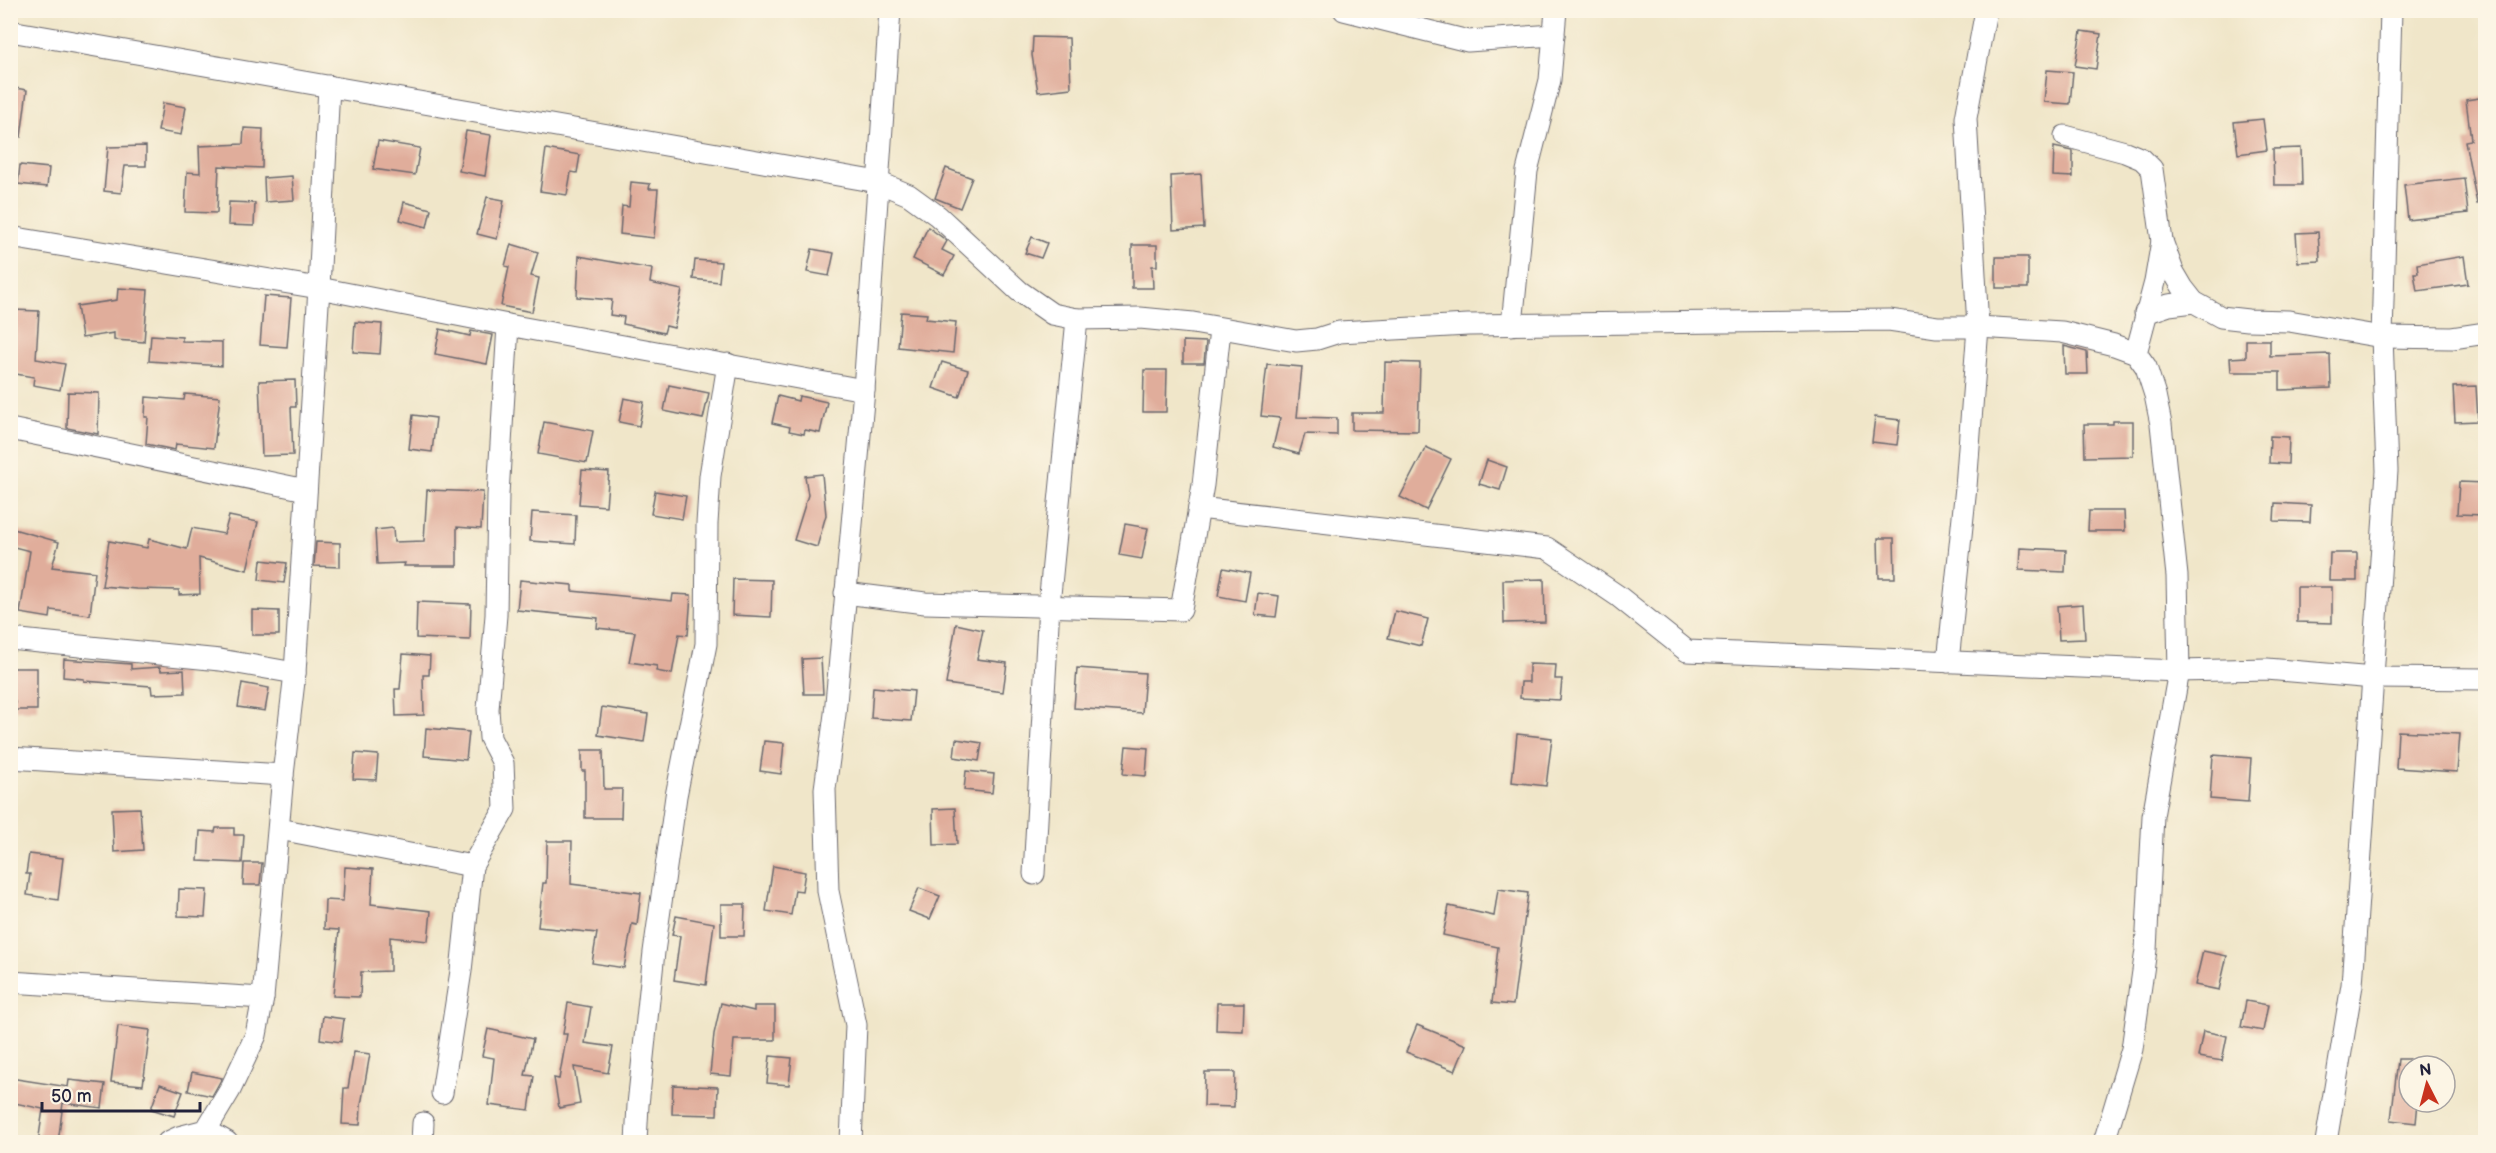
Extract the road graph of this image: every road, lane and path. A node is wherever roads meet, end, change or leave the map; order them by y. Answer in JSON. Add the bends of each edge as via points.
{"nodes":[{"id":1,"x":890,"y":10,"type":"edge"},
{"id":2,"x":1344,"y":10,"type":"edge"},
{"id":3,"x":1556,"y":10,"type":"edge"},
{"id":4,"x":1986,"y":10,"type":"edge"},
{"id":5,"x":2391,"y":10,"type":"edge"},
{"id":6,"x":10,"y":31,"type":"edge"},
{"id":7,"x":1554,"y":35,"type":"junction"},
{"id":8,"x":329,"y":86,"type":"junction"},
{"id":9,"x":2065,"y":136,"type":"dead end"},
{"id":10,"x":878,"y":182,"type":"junction"},
{"id":11,"x":10,"y":237,"type":"edge"},
{"id":12,"x":2162,"y":241,"type":"junction"},
{"id":13,"x":319,"y":288,"type":"junction"},
{"id":14,"x":2194,"y":302,"type":"junction"},
{"id":15,"x":2145,"y":313,"type":"junction"},
{"id":16,"x":1077,"y":319,"type":"junction"},
{"id":17,"x":508,"y":325,"type":"junction"},
{"id":18,"x":1512,"y":325,"type":"junction"},
{"id":19,"x":1978,"y":327,"type":"junction"},
{"id":20,"x":1220,"y":330,"type":"junction"},
{"id":21,"x":2486,"y":333,"type":"edge"},
{"id":22,"x":2382,"y":337,"type":"junction"},
{"id":23,"x":2136,"y":352,"type":"junction"},
{"id":24,"x":728,"y":364,"type":"junction"},
{"id":25,"x":864,"y":390,"type":"junction"},
{"id":26,"x":10,"y":429,"type":"edge"},
{"id":27,"x":306,"y":490,"type":"junction"},
{"id":28,"x":1199,"y":508,"type":"junction"},
{"id":29,"x":845,"y":593,"type":"junction"},
{"id":30,"x":1049,"y":605,"type":"junction"},
{"id":31,"x":10,"y":639,"type":"edge"},
{"id":32,"x":1948,"y":662,"type":"junction"},
{"id":33,"x":2179,"y":671,"type":"junction"},
{"id":34,"x":295,"y":673,"type":"junction"},
{"id":35,"x":2374,"y":678,"type":"junction"},
{"id":36,"x":2486,"y":679,"type":"edge"},
{"id":37,"x":10,"y":758,"type":"edge"},
{"id":38,"x":283,"y":775,"type":"junction"},
{"id":39,"x":279,"y":829,"type":"junction"},
{"id":40,"x":472,"y":866,"type":"junction"},
{"id":41,"x":1034,"y":874,"type":"dead end"},
{"id":42,"x":10,"y":982,"type":"edge"},
{"id":43,"x":263,"y":998,"type":"junction"},
{"id":44,"x":442,"y":1093,"type":"dead end"},
{"id":45,"x":206,"y":1130,"type":"junction"},
{"id":46,"x":168,"y":1143,"type":"edge"},
{"id":47,"x":227,"y":1143,"type":"edge"},
{"id":48,"x":636,"y":1143,"type":"edge"},
{"id":49,"x":851,"y":1143,"type":"edge"},
{"id":50,"x":2104,"y":1143,"type":"edge"},
{"id":51,"x":2326,"y":1143,"type":"edge"}],
"edges":[{"from":1,"to":10,"type":"street"},
{"from":2,"to":7,"type":"street","via":[[1468,41]]},
{"from":3,"to":7,"type":"street"},
{"from":4,"to":19,"type":"street","via":[[1966,118]]},
{"from":5,"to":22,"type":"street"},
{"from":6,"to":8,"type":"street"},
{"from":7,"to":18,"type":"street","via":[[1550,80],[1527,171]]},
{"from":8,"to":10,"type":"street"},
{"from":8,"to":13,"type":"street"},
{"from":9,"to":12,"type":"street","via":[[2125,152],[2142,159],[2152,169]]},
{"from":10,"to":16,"type":"street","via":[[909,195],[938,216],[1019,291],[1052,314]]},
{"from":10,"to":25,"type":"street"},
{"from":11,"to":13,"type":"street"},
{"from":12,"to":14,"type":"street","via":[[2173,271]]},
{"from":12,"to":15,"type":"street"},
{"from":13,"to":17,"type":"street"},
{"from":13,"to":27,"type":"street"},
{"from":14,"to":15,"type":"street"},
{"from":14,"to":22,"type":"street","via":[[2221,316],[2289,321]]},
{"from":15,"to":23,"type":"street"},
{"from":16,"to":20,"type":"street","via":[[1140,318]]},
{"from":16,"to":30,"type":"street"},
{"from":17,"to":24,"type":"street"},
{"from":17,"to":40,"type":"street","via":[[498,483],[496,615],[488,709],[490,738],[503,763],[505,809]]},
{"from":18,"to":19,"type":"street","via":[[1889,320],[1937,327]]},
{"from":18,"to":20,"type":"street","via":[[1339,332],[1296,341]]},
{"from":19,"to":23,"type":"street","via":[[2062,333]]},
{"from":19,"to":32,"type":"street"},
{"from":20,"to":28,"type":"street"},
{"from":21,"to":22,"type":"street","via":[[2452,338]]},
{"from":22,"to":35,"type":"street","via":[[2387,471]]},
{"from":23,"to":33,"type":"street","via":[[2146,367],[2161,424],[2177,576]]},
{"from":24,"to":25,"type":"street"},
{"from":24,"to":48,"type":"street","via":[[710,476],[706,644],[676,796],[654,952]]},
{"from":25,"to":29,"type":"street"},
{"from":26,"to":27,"type":"street"},
{"from":27,"to":34,"type":"street"},
{"from":28,"to":30,"type":"street","via":[[1181,610]]},
{"from":28,"to":32,"type":"street","via":[[1546,548],[1618,596],[1687,651]]},
{"from":29,"to":30,"type":"street","via":[[925,603]]},
{"from":29,"to":49,"type":"street","via":[[825,789],[828,891],[856,1025]]},
{"from":30,"to":41,"type":"street"},
{"from":31,"to":34,"type":"street","via":[[220,660]]},
{"from":32,"to":33,"type":"street"},
{"from":33,"to":35,"type":"street","via":[[2266,669]]},
{"from":33,"to":50,"type":"street","via":[[2153,816],[2146,950],[2132,1049]]},
{"from":34,"to":38,"type":"street"},
{"from":35,"to":36,"type":"street"},
{"from":35,"to":51,"type":"street","via":[[2352,985]]},
{"from":37,"to":38,"type":"street"},
{"from":38,"to":39,"type":"street"},
{"from":39,"to":40,"type":"street"},
{"from":39,"to":43,"type":"street"},
{"from":40,"to":44,"type":"street"},
{"from":42,"to":43,"type":"street"},
{"from":43,"to":45,"type":"street","via":[[256,1035]]},
{"from":45,"to":46,"type":"street"},
{"from":45,"to":47,"type":"street"}]}
